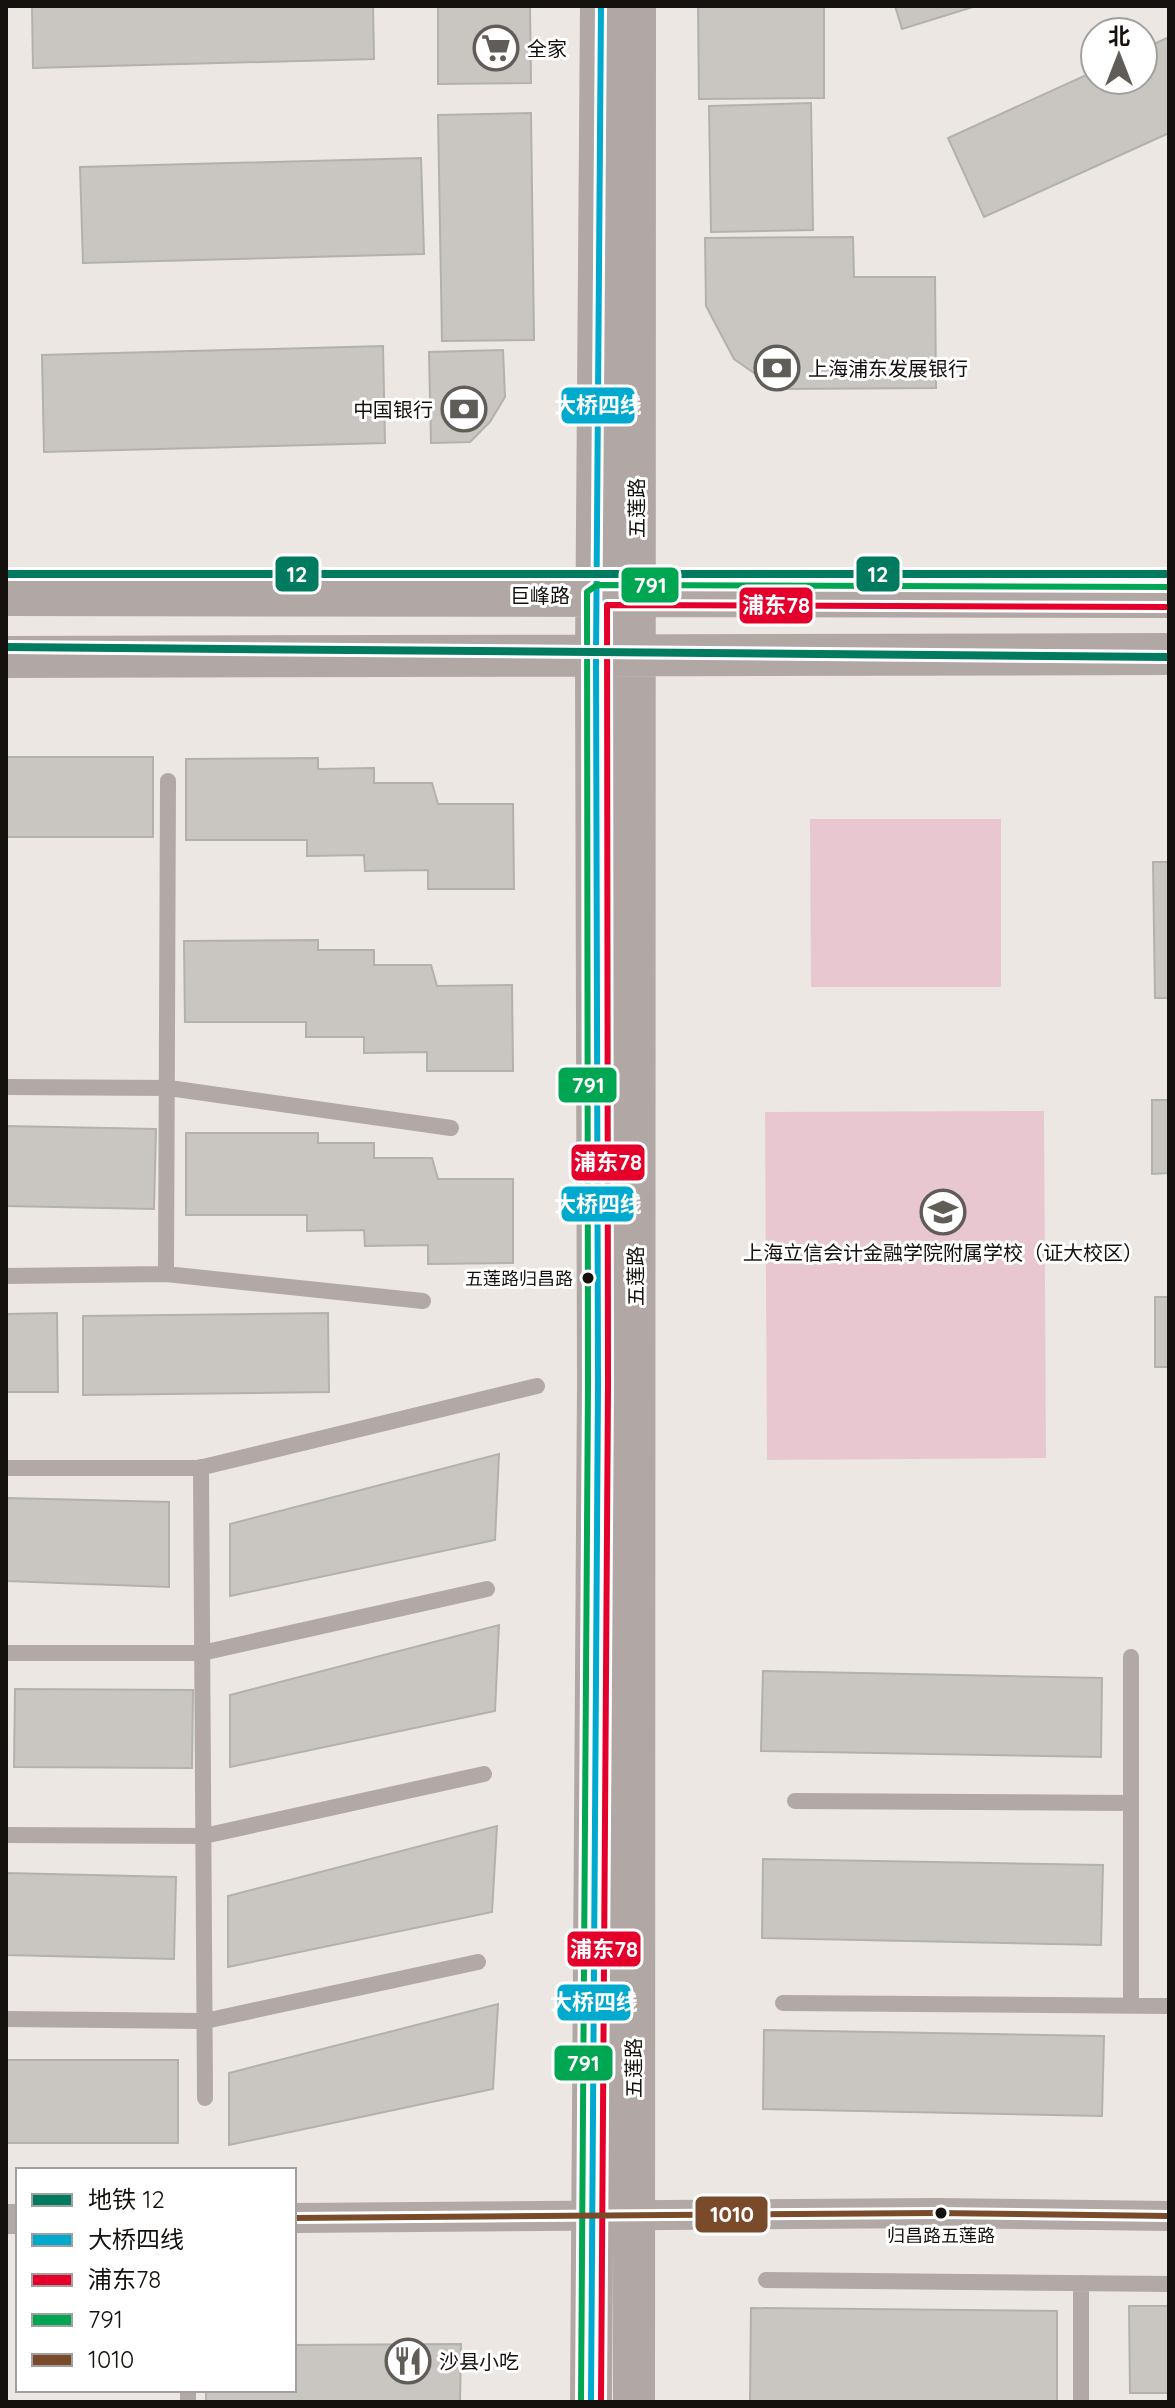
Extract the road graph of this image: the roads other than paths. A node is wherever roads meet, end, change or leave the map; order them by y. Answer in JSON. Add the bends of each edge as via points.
{"nodes":[{"id":1,"x":601,"y":6,"type":"edge"},
{"id":2,"x":635,"y":6,"type":"edge"},
{"id":3,"x":6,"y":595,"type":"edge"},
{"id":4,"x":616,"y":596,"type":"junction"},
{"id":5,"x":1169,"y":597,"type":"edge"},
{"id":6,"x":1169,"y":654,"type":"edge"},
{"id":7,"x":616,"y":656,"type":"junction"},
{"id":8,"x":6,"y":657,"type":"edge"},
{"id":9,"x":168,"y":781,"type":"dead end"},
{"id":10,"x":6,"y":1087,"type":"edge"},
{"id":11,"x":169,"y":1088,"type":"junction"},
{"id":12,"x":451,"y":1128,"type":"dead end"},
{"id":13,"x":166,"y":1274,"type":"junction"},
{"id":14,"x":6,"y":1276,"type":"edge"},
{"id":15,"x":423,"y":1301,"type":"dead end"},
{"id":16,"x":537,"y":1386,"type":"dead end"},
{"id":17,"x":201,"y":1467,"type":"junction"},
{"id":18,"x":6,"y":1468,"type":"edge"},
{"id":19,"x":487,"y":1589,"type":"dead end"},
{"id":20,"x":6,"y":1653,"type":"edge"},
{"id":21,"x":202,"y":1653,"type":"junction"},
{"id":22,"x":1131,"y":1657,"type":"dead end"},
{"id":23,"x":484,"y":1774,"type":"dead end"},
{"id":24,"x":795,"y":1801,"type":"dead end"},
{"id":25,"x":1131,"y":1803,"type":"junction"},
{"id":26,"x":6,"y":1835,"type":"edge"},
{"id":27,"x":204,"y":1836,"type":"junction"},
{"id":28,"x":478,"y":1962,"type":"dead end"},
{"id":29,"x":783,"y":2003,"type":"dead end"},
{"id":30,"x":1131,"y":2006,"type":"junction"},
{"id":31,"x":1169,"y":2006,"type":"edge"},
{"id":32,"x":6,"y":2019,"type":"edge"},
{"id":33,"x":205,"y":2021,"type":"junction"},
{"id":34,"x":205,"y":2098,"type":"dead end"},
{"id":35,"x":1169,"y":2216,"type":"edge"},
{"id":36,"x":613,"y":2217,"type":"junction"},
{"id":37,"x":296,"y":2218,"type":"edge"},
{"id":38,"x":766,"y":2280,"type":"dead end"},
{"id":39,"x":1081,"y":2283,"type":"junction"},
{"id":40,"x":1169,"y":2284,"type":"edge"},
{"id":41,"x":591,"y":2402,"type":"edge"},
{"id":42,"x":634,"y":2402,"type":"edge"},
{"id":43,"x":1081,"y":2402,"type":"edge"}],
"edges":[{"from":1,"to":4,"type":"street","name":"五莲路"},
{"from":2,"to":4,"type":"street","name":"五莲路"},
{"from":3,"to":4,"type":"street","name":"巨峰路"},
{"from":4,"to":5,"type":"street","name":"巨峰路"},
{"from":4,"to":7,"type":"street","name":"五莲路"},
{"from":6,"to":7,"type":"street"},
{"from":7,"to":8,"type":"street"},
{"from":7,"to":36,"type":"street","name":"五莲路","via":[[598,1385]]},
{"from":9,"to":11,"type":"lane"},
{"from":10,"to":11,"type":"lane"},
{"from":11,"to":12,"type":"lane"},
{"from":11,"to":13,"type":"lane"},
{"from":13,"to":14,"type":"lane"},
{"from":13,"to":15,"type":"lane"},
{"from":16,"to":17,"type":"lane"},
{"from":17,"to":18,"type":"lane"},
{"from":17,"to":21,"type":"lane"},
{"from":19,"to":21,"type":"lane"},
{"from":20,"to":21,"type":"lane"},
{"from":21,"to":27,"type":"lane"},
{"from":22,"to":25,"type":"lane"},
{"from":23,"to":27,"type":"lane"},
{"from":24,"to":25,"type":"lane"},
{"from":25,"to":30,"type":"lane"},
{"from":26,"to":27,"type":"lane"},
{"from":27,"to":33,"type":"lane"},
{"from":28,"to":33,"type":"lane"},
{"from":29,"to":30,"type":"lane"},
{"from":30,"to":31,"type":"lane"},
{"from":32,"to":33,"type":"lane"},
{"from":33,"to":34,"type":"lane"},
{"from":35,"to":36,"type":"street"},
{"from":36,"to":37,"type":"street"},
{"from":36,"to":41,"type":"street","name":"五莲路"},
{"from":36,"to":42,"type":"street","name":"五莲路"},
{"from":38,"to":39,"type":"lane"},
{"from":39,"to":40,"type":"lane"},
{"from":39,"to":43,"type":"lane"}]}
